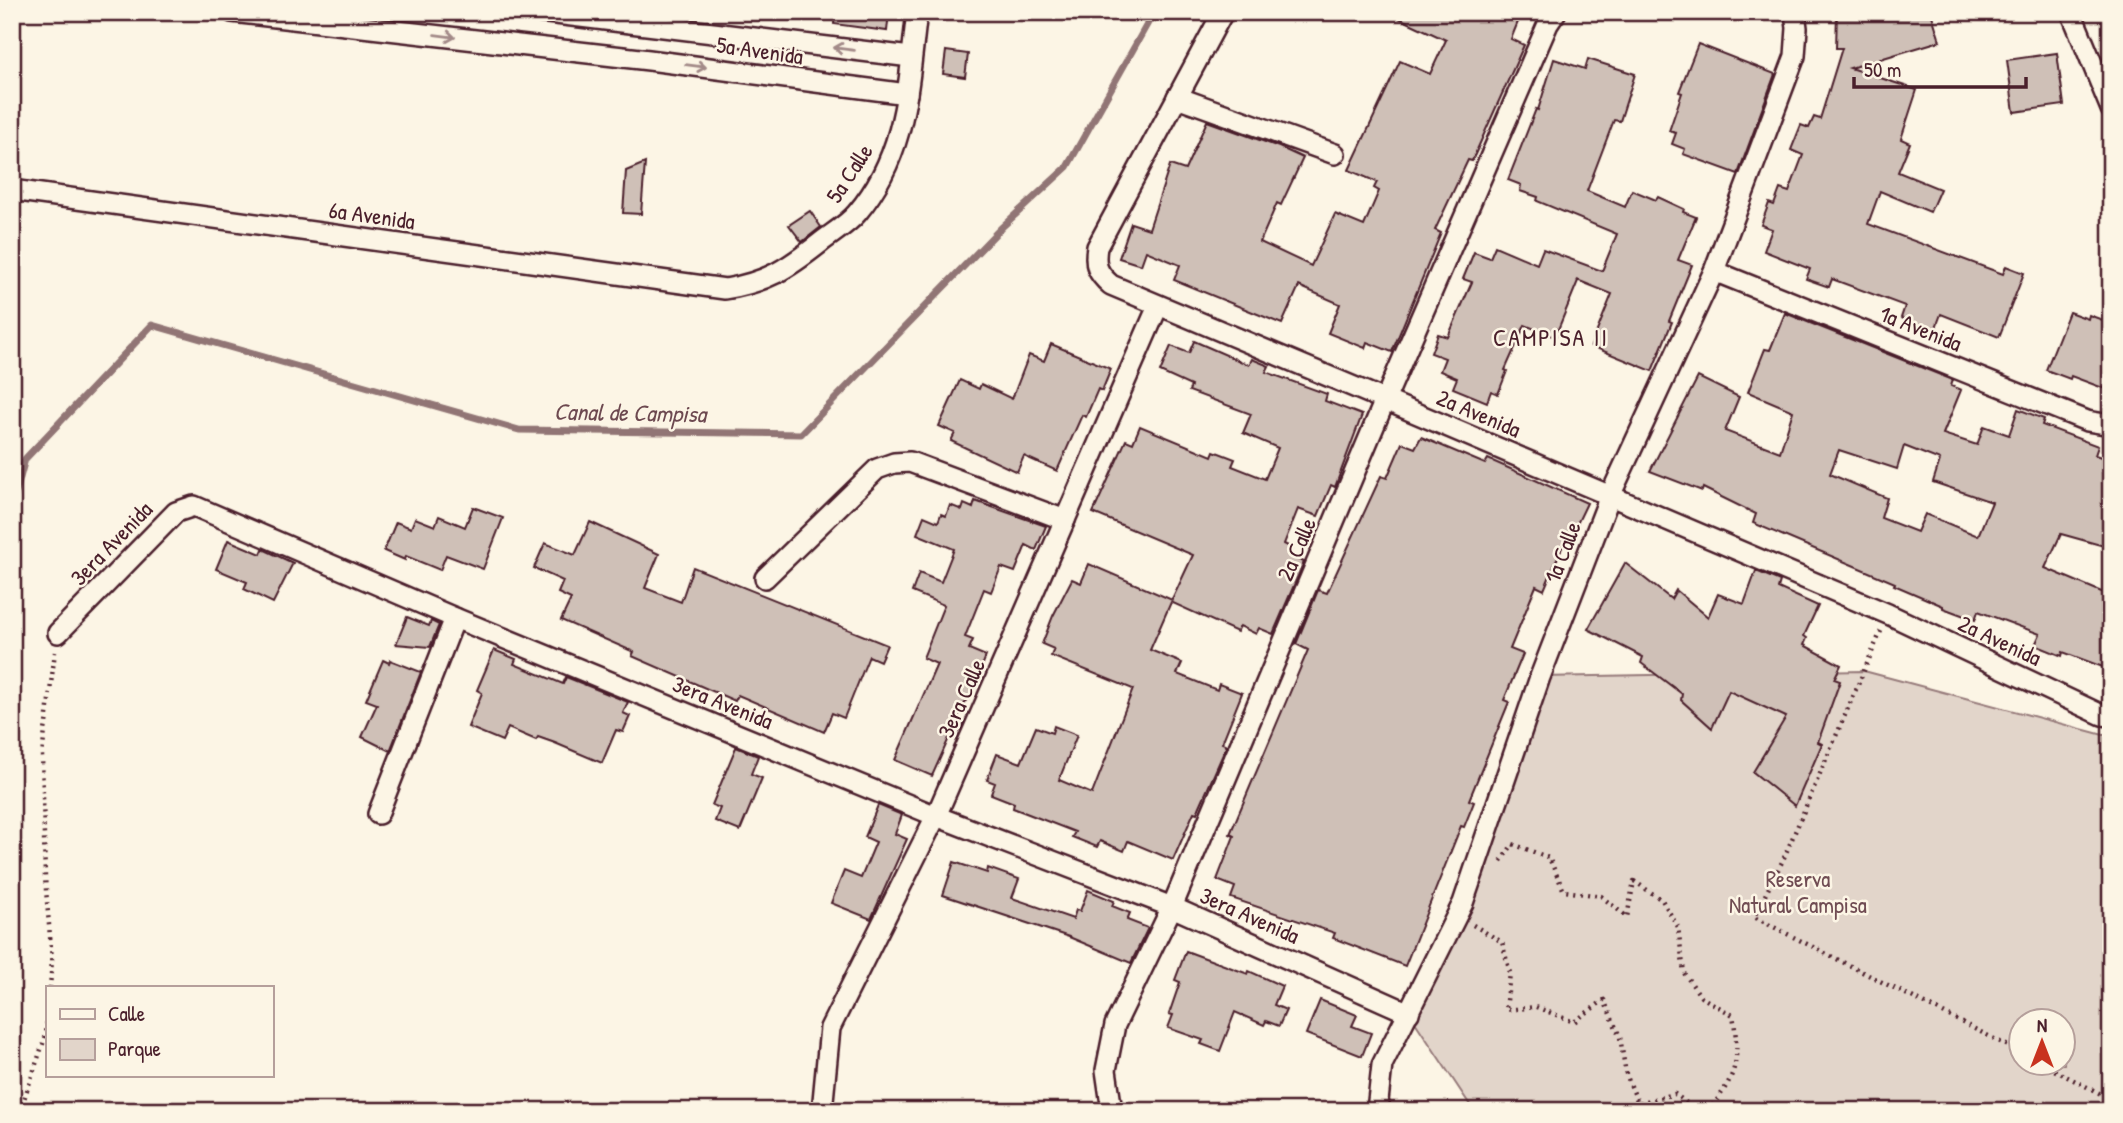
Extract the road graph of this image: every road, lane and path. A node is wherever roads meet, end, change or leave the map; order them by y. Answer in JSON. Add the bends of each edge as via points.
{"nodes":[{"id":1,"x":232,"y":12,"type":"edge"},
{"id":2,"x":540,"y":12,"type":"edge"},
{"id":3,"x":917,"y":12,"type":"edge"},
{"id":4,"x":1223,"y":12,"type":"edge"},
{"id":5,"x":1556,"y":12,"type":"edge"},
{"id":6,"x":1795,"y":12,"type":"edge"},
{"id":7,"x":2071,"y":12,"type":"edge"},
{"id":8,"x":304,"y":16,"type":"edge"},
{"id":9,"x":652,"y":26,"type":"junction"},
{"id":10,"x":911,"y":57,"type":"junction"},
{"id":11,"x":649,"y":60,"type":"junction"},
{"id":12,"x":907,"y":94,"type":"junction"},
{"id":13,"x":1177,"y":97,"type":"junction"},
{"id":14,"x":2111,"y":109,"type":"edge"},
{"id":15,"x":1335,"y":154,"type":"dead end"},
{"id":16,"x":12,"y":190,"type":"edge"},
{"id":17,"x":1714,"y":271,"type":"junction"},
{"id":18,"x":725,"y":289,"type":"joint"},
{"id":19,"x":1158,"y":306,"type":"junction"},
{"id":20,"x":1385,"y":400,"type":"junction"},
{"id":21,"x":2111,"y":425,"type":"edge"},
{"id":22,"x":1610,"y":496,"type":"junction"},
{"id":23,"x":1065,"y":520,"type":"junction"},
{"id":24,"x":765,"y":578,"type":"dead end"},
{"id":25,"x":1888,"y":614,"type":"junction"},
{"id":26,"x":455,"y":618,"type":"junction"},
{"id":27,"x":58,"y":633,"type":"joint"},
{"id":28,"x":2111,"y":716,"type":"edge"},
{"id":29,"x":379,"y":814,"type":"dead end"},
{"id":30,"x":936,"y":816,"type":"junction"},
{"id":31,"x":1496,"y":868,"type":"dead end"},
{"id":32,"x":1172,"y":907,"type":"junction"},
{"id":33,"x":1456,"y":916,"type":"junction"},
{"id":34,"x":50,"y":986,"type":"edge"},
{"id":35,"x":1409,"y":1013,"type":"junction"},
{"id":36,"x":46,"y":1035,"type":"edge"},
{"id":37,"x":2008,"y":1046,"type":"edge"},
{"id":38,"x":2071,"y":1078,"type":"edge"},
{"id":39,"x":2111,"y":1099,"type":"edge"},
{"id":40,"x":20,"y":1111,"type":"edge"},
{"id":41,"x":821,"y":1111,"type":"edge"},
{"id":42,"x":1112,"y":1111,"type":"edge"},
{"id":43,"x":1381,"y":1111,"type":"edge"},
{"id":44,"x":1697,"y":1111,"type":"edge"},
{"id":45,"x":1708,"y":1111,"type":"edge"}],
"edges":[{"from":1,"to":8,"type":"street","name":"5a Avenida"},
{"from":2,"to":9,"type":"street","name":"5a Avenida"},
{"from":3,"to":10,"type":"street","name":"5a Calle"},
{"from":4,"to":13,"type":"street","name":"2a Avenida"},
{"from":5,"to":20,"type":"street","name":"2a Calle"},
{"from":6,"to":17,"type":"street","name":"1a Calle","via":[[1795,55]]},
{"from":7,"to":14,"type":"street"},
{"from":8,"to":11,"type":"street","name":"5a Avenida","one_way":true},
{"from":10,"to":9,"type":"street","name":"5a Avenida","one_way":true},
{"from":9,"to":11,"type":"street"},
{"from":10,"to":12,"type":"street","name":"5a Calle"},
{"from":11,"to":12,"type":"street","name":"5a Avenida","one_way":true},
{"from":12,"to":18,"type":"street","name":"5a Calle","via":[[887,167],[856,214],[786,269],[752,284]]},
{"from":13,"to":15,"type":"street"},
{"from":13,"to":19,"type":"street","name":"2a Avenida","via":[[1097,247],[1095,259],[1098,274],[1111,285]]},
{"from":16,"to":18,"type":"street","name":"6a Avenida"},
{"from":17,"to":21,"type":"street","name":"1a Avenida","via":[[2087,421]]},
{"from":17,"to":22,"type":"street","name":"1a Calle"},
{"from":19,"to":20,"type":"street","name":"2a Avenida"},
{"from":19,"to":23,"type":"street","name":"3era Calle"},
{"from":20,"to":22,"type":"street","name":"2a Avenida"},
{"from":20,"to":32,"type":"street","name":"2a Calle"},
{"from":22,"to":25,"type":"street","name":"2a Avenida"},
{"from":22,"to":33,"type":"street","name":"1a Calle"},
{"from":23,"to":24,"type":"street","via":[[910,462],[894,463],[877,469]]},
{"from":23,"to":30,"type":"street","name":"3era Calle"},
{"from":25,"to":28,"type":"street","name":"2a Avenida"},
{"from":25,"to":37,"type":"path","via":[[1754,917]]},
{"from":26,"to":27,"type":"street","name":"3era Avenida","via":[[194,506],[176,512]]},
{"from":26,"to":29,"type":"street"},
{"from":26,"to":30,"type":"street","name":"3era Avenida"},
{"from":27,"to":34,"type":"path","via":[[42,755]]},
{"from":30,"to":32,"type":"street","name":"3era Avenida"},
{"from":30,"to":41,"type":"street","name":"3era Calle","via":[[830,1028]]},
{"from":31,"to":45,"type":"path","via":[[1513,844],[1549,858],[1564,891],[1601,896],[1627,917],[1634,881],[1662,900],[1678,928],[1684,973],[1701,997],[1732,1015],[1738,1050],[1727,1087]]},
{"from":32,"to":35,"type":"street","name":"3era Avenida"},
{"from":32,"to":42,"type":"street","name":"2a Calle","via":[[1115,1025],[1106,1070]]},
{"from":33,"to":35,"type":"street","name":"1a Calle"},
{"from":33,"to":44,"type":"path","via":[[1502,942],[1510,973],[1506,1010],[1536,1007],[1574,1022],[1604,1000],[1620,1037],[1626,1074],[1638,1103],[1675,1094]]},
{"from":35,"to":43,"type":"street","name":"1a Calle","via":[[1382,1065]]},
{"from":36,"to":40,"type":"path"},
{"from":38,"to":39,"type":"path"}]}
